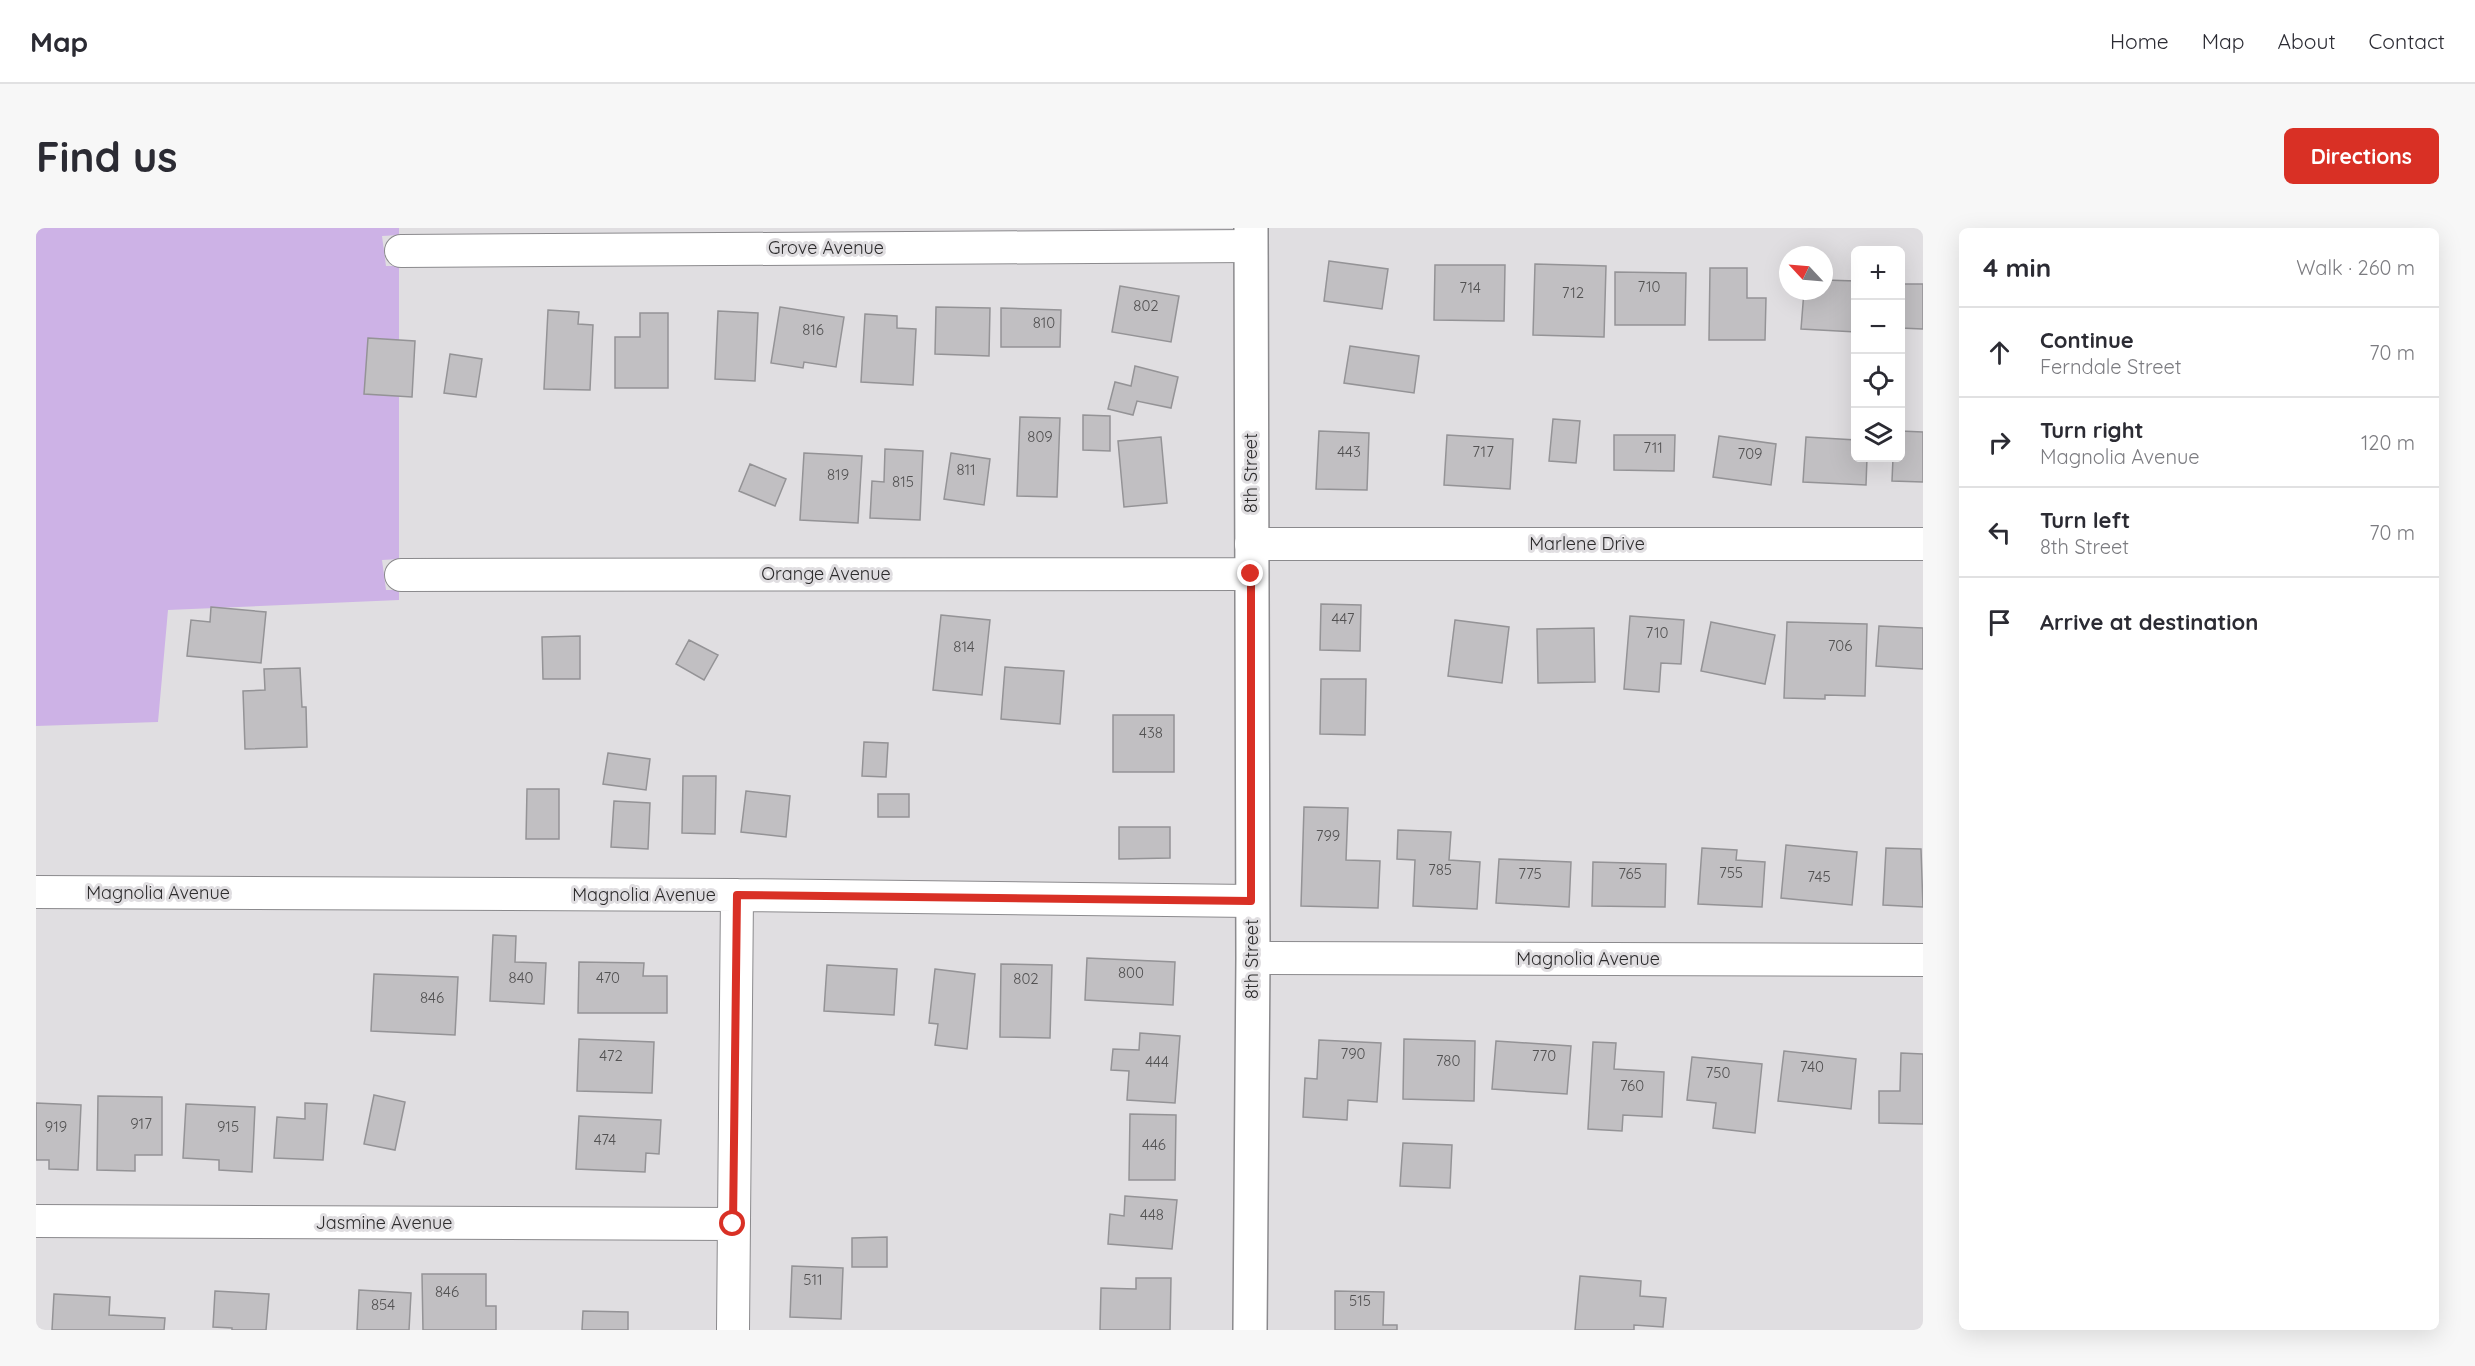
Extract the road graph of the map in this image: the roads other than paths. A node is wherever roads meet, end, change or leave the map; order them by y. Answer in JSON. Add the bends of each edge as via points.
{"nodes":[{"id":1,"x":1251,"y":237,"type":"edge"},
{"id":2,"x":401,"y":251,"type":"dead end"},
{"id":3,"x":1923,"y":544,"type":"edge"},
{"id":4,"x":1251,"y":559,"type":"junction"},
{"id":5,"x":401,"y":575,"type":"dead end"},
{"id":6,"x":36,"y":892,"type":"edge"},
{"id":7,"x":737,"y":895,"type":"junction"},
{"id":8,"x":1251,"y":901,"type":"junction"},
{"id":9,"x":1252,"y":958,"type":"junction"},
{"id":10,"x":1923,"y":960,"type":"edge"},
{"id":11,"x":36,"y":1221,"type":"edge"},
{"id":12,"x":733,"y":1224,"type":"junction"},
{"id":13,"x":733,"y":1330,"type":"edge"},
{"id":14,"x":1250,"y":1330,"type":"edge"}],
"edges":[{"from":1,"to":2,"type":"street","name":"Grove Avenue"},
{"from":1,"to":4,"type":"street","name":"8th Street"},
{"from":3,"to":4,"type":"street","name":"Marlene Drive"},
{"from":4,"to":5,"type":"street","name":"Orange Avenue"},
{"from":4,"to":8,"type":"street","name":"8th Street"},
{"from":6,"to":7,"type":"street","name":"Magnolia Avenue"},
{"from":7,"to":8,"type":"street","name":"Magnolia Avenue"},
{"from":7,"to":12,"type":"street"},
{"from":8,"to":9,"type":"street","name":"8th Street"},
{"from":9,"to":10,"type":"street","name":"Magnolia Avenue"},
{"from":9,"to":14,"type":"street","name":"8th Street"},
{"from":11,"to":12,"type":"street","name":"Jasmine Avenue"},
{"from":12,"to":13,"type":"street"}]}
